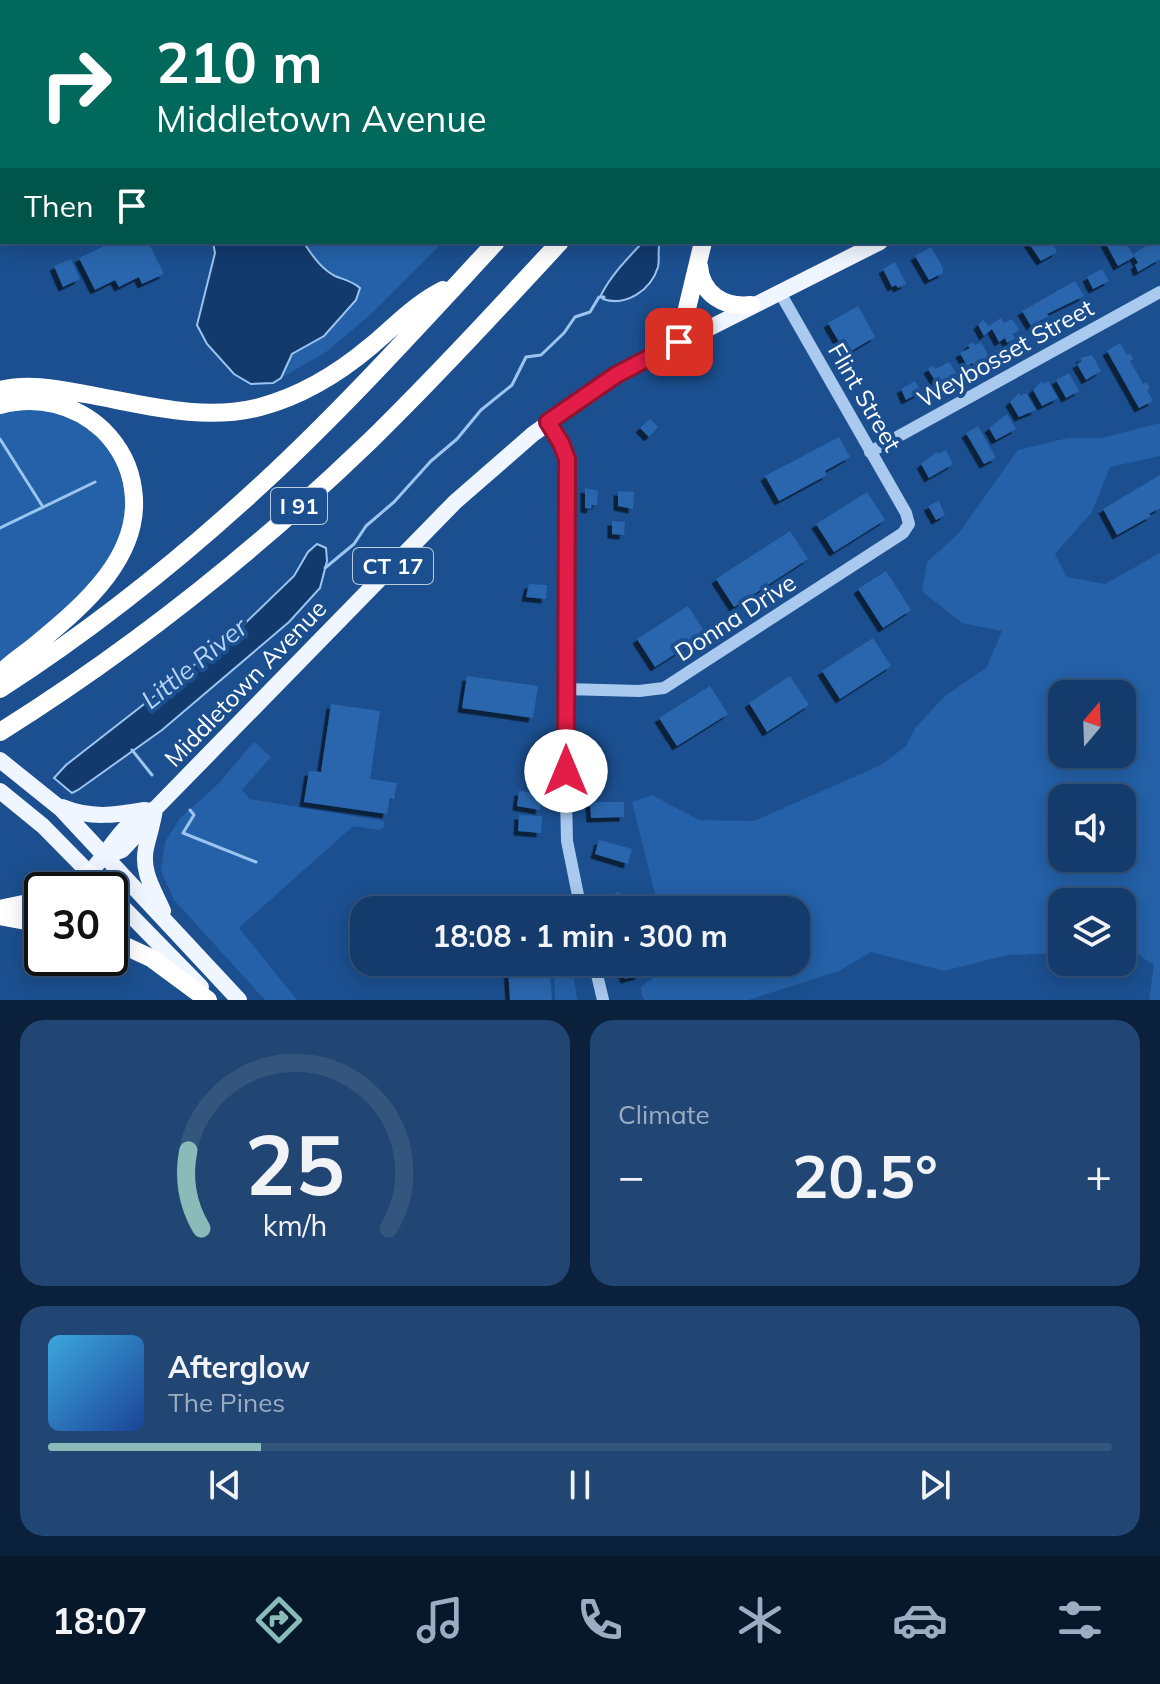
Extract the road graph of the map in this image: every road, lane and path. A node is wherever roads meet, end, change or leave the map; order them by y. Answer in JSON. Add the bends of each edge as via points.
{"nodes":[{"id":1,"x":494,"y":244,"type":"edge"},
{"id":2,"x":558,"y":244,"type":"edge"},
{"id":3,"x":703,"y":244,"type":"edge"},
{"id":4,"x":876,"y":244,"type":"edge"},
{"id":5,"x":698,"y":264,"type":"junction"},
{"id":6,"x":457,"y":284,"type":"junction"},
{"id":7,"x":779,"y":291,"type":"junction"},
{"id":8,"x":1160,"y":292,"type":"edge"},
{"id":9,"x":751,"y":305,"type":"junction"},
{"id":10,"x":679,"y":342,"type":"junction"},
{"id":11,"x":0,"y":390,"type":"edge"},
{"id":12,"x":0,"y":405,"type":"edge"},
{"id":13,"x":548,"y":422,"type":"junction"},
{"id":14,"x":870,"y":452,"type":"junction"},
{"id":15,"x":909,"y":524,"type":"joint"},
{"id":16,"x":0,"y":674,"type":"edge"},
{"id":17,"x":0,"y":689,"type":"edge"},
{"id":18,"x":565,"y":689,"type":"junction"},
{"id":19,"x":2,"y":730,"type":"edge"},
{"id":20,"x":0,"y":760,"type":"edge"},
{"id":21,"x":0,"y":791,"type":"edge"},
{"id":22,"x":51,"y":801,"type":"junction"},
{"id":23,"x":155,"y":809,"type":"junction"},
{"id":24,"x":106,"y":856,"type":"junction"},
{"id":25,"x":88,"y":872,"type":"edge"},
{"id":26,"x":90,"y":872,"type":"edge"},
{"id":27,"x":578,"y":896,"type":"edge"},
{"id":28,"x":24,"y":904,"type":"edge"},
{"id":29,"x":0,"y":909,"type":"edge"},
{"id":30,"x":128,"y":913,"type":"edge"},
{"id":31,"x":0,"y":916,"type":"edge"},
{"id":32,"x":24,"y":921,"type":"edge"},
{"id":33,"x":166,"y":922,"type":"junction"},
{"id":34,"x":128,"y":947,"type":"edge"},
{"id":35,"x":597,"y":976,"type":"edge"},
{"id":36,"x":210,"y":1000,"type":"edge"},
{"id":37,"x":239,"y":1000,"type":"edge"},
{"id":38,"x":603,"y":1000,"type":"edge"}],
"edges":[{"from":1,"to":6,"type":"highway","number":"I 91"},
{"from":2,"to":19,"type":"highway","number":"I 91","via":[[396,415],[287,517],[146,631]]},
{"from":3,"to":5,"type":"highway"},
{"from":4,"to":7,"type":"main road","name":"Middletown Avenue","number":"CT 17"},
{"from":5,"to":9,"type":"highway","via":[[702,283],[713,297],[731,305]]},
{"from":5,"to":10,"type":"highway"},
{"from":6,"to":11,"type":"highway","via":[[417,305],[326,378],[250,409],[191,412],[42,387]]},
{"from":6,"to":17,"type":"highway","number":"I 91","via":[[317,431],[220,521],[104,616]]},
{"from":7,"to":9,"type":"main road","name":"Middletown Avenue","number":"CT 17"},
{"from":7,"to":14,"type":"street","name":"Flint Street"},
{"from":8,"to":14,"type":"street","name":"Weybosset Street"},
{"from":9,"to":10,"type":"main road","name":"Middletown Avenue","number":"CT 17"},
{"from":10,"to":13,"type":"main road","name":"Middletown Avenue","number":"CT 17","via":[[616,375]]},
{"from":12,"to":16,"type":"highway","via":[[43,401],[90,419],[124,458],[135,507],[126,546],[107,575],[59,625]]},
{"from":13,"to":18,"type":"street","via":[[567,459]]},
{"from":13,"to":23,"type":"main road","name":"Middletown Avenue","number":"CT 17","via":[[455,502]]},
{"from":14,"to":15,"type":"street","name":"Flint Street"},
{"from":15,"to":18,"type":"street","name":"Donna Drive","via":[[903,533],[664,688]]},
{"from":18,"to":27,"type":"street","via":[[567,841]]},
{"from":20,"to":22,"type":"main road"},
{"from":21,"to":25,"type":"main road"},
{"from":22,"to":23,"type":"main road","via":[[99,816]]},
{"from":22,"to":24,"type":"main road"},
{"from":23,"to":24,"type":"main road","name":"Middletown Avenue","via":[[113,840]]},
{"from":23,"to":33,"type":"main road","via":[[145,865]]},
{"from":24,"to":26,"type":"main road","name":"Middletown Avenue"},
{"from":24,"to":33,"type":"main road"},
{"from":28,"to":29,"type":"highway"},
{"from":30,"to":36,"type":"main road"},
{"from":31,"to":32,"type":"highway"},
{"from":33,"to":37,"type":"main road"},
{"from":34,"to":36,"type":"highway"},
{"from":35,"to":38,"type":"street"}]}
